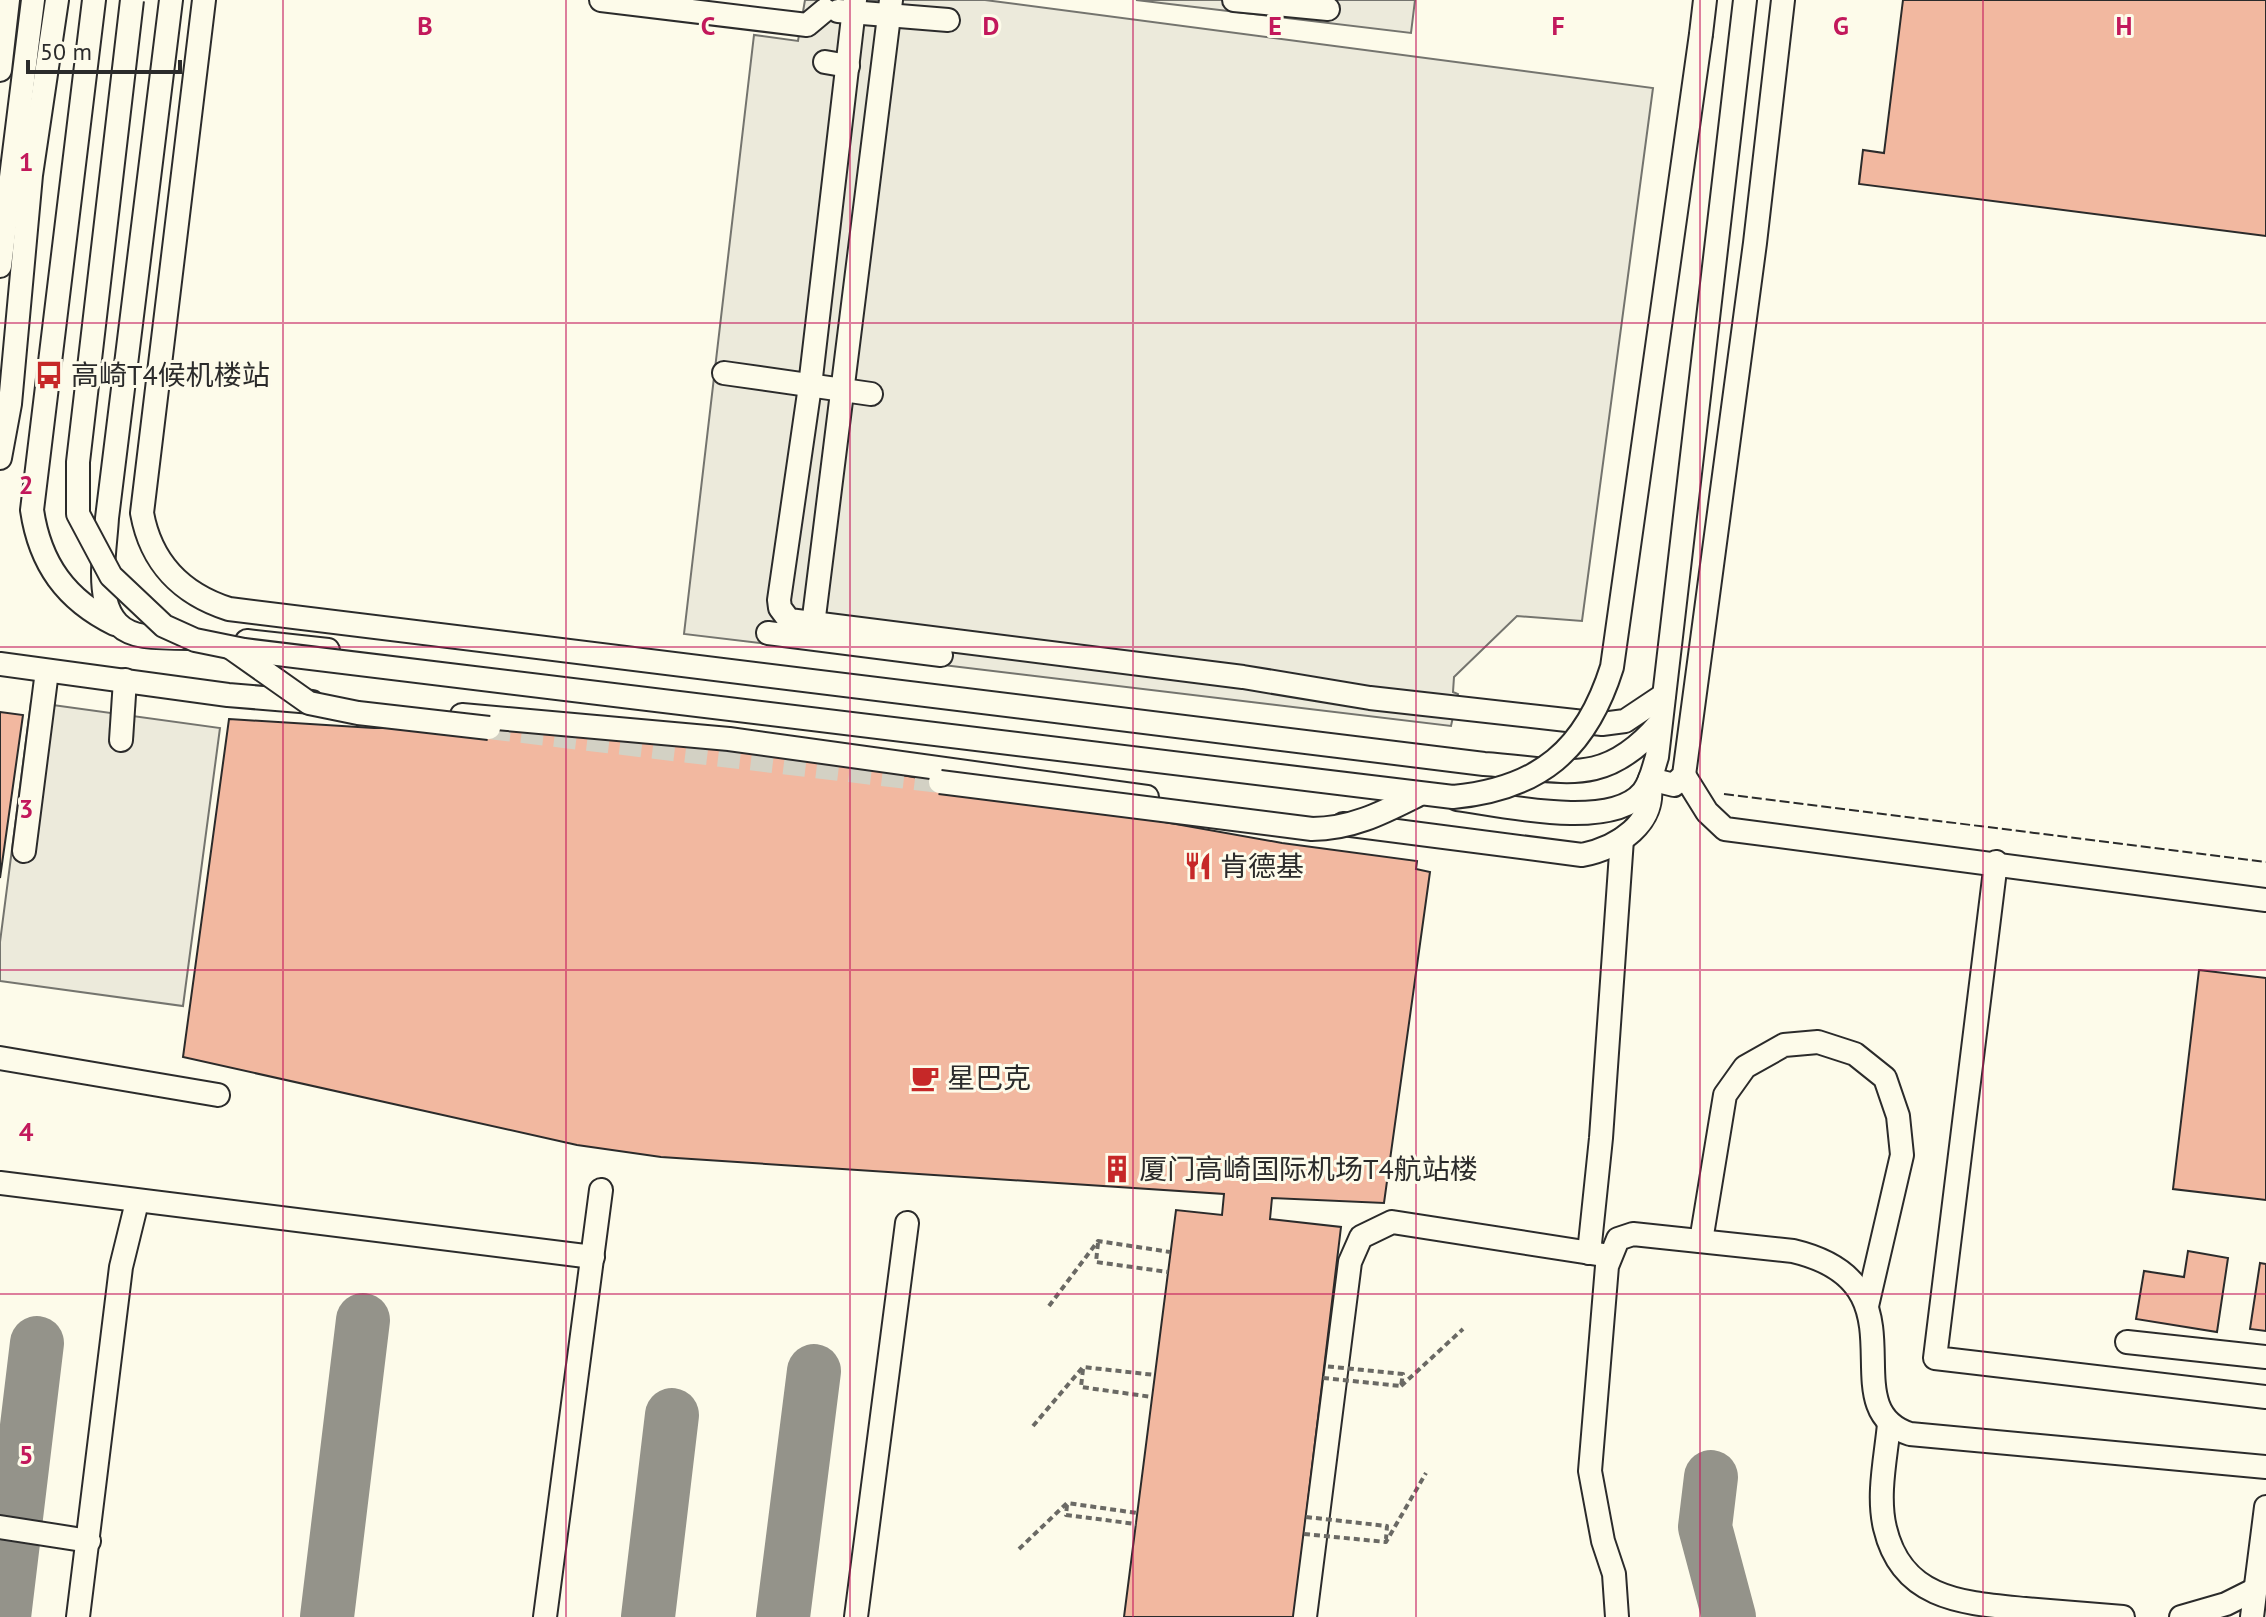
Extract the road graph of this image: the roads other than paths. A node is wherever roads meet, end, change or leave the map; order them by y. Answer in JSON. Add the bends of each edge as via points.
{"nodes":[{"id":1,"x":8,"y":0,"type":"edge"},
{"id":2,"x":33,"y":0,"type":"edge"},
{"id":3,"x":57,"y":0,"type":"edge"},
{"id":4,"x":94,"y":0,"type":"edge"},
{"id":5,"x":132,"y":0,"type":"edge"},
{"id":6,"x":171,"y":0,"type":"edge"},
{"id":7,"x":204,"y":0,"type":"edge"},
{"id":8,"x":601,"y":0,"type":"edge"},
{"id":9,"x":1234,"y":0,"type":"edge"},
{"id":10,"x":1705,"y":0,"type":"edge"},
{"id":11,"x":1745,"y":0,"type":"edge"},
{"id":12,"x":1783,"y":0,"type":"edge"},
{"id":13,"x":822,"y":5,"type":"edge"},
{"id":14,"x":854,"y":6,"type":"edge"},
{"id":15,"x":890,"y":8,"type":"edge"},
{"id":16,"x":1328,"y":9,"type":"dead end"},
{"id":17,"x":948,"y":20,"type":"dead end"},
{"id":18,"x":825,"y":62,"type":"dead end"},
{"id":19,"x":848,"y":66,"type":"junction"},
{"id":20,"x":0,"y":70,"type":"edge"},
{"id":21,"x":0,"y":266,"type":"edge"},
{"id":22,"x":724,"y":373,"type":"dead end"},
{"id":23,"x":810,"y":386,"type":"junction"},
{"id":24,"x":843,"y":389,"type":"junction"},
{"id":25,"x":871,"y":394,"type":"dead end"},
{"id":26,"x":0,"y":458,"type":"edge"},
{"id":27,"x":813,"y":625,"type":"junction"},
{"id":28,"x":123,"y":628,"type":"junction"},
{"id":29,"x":768,"y":633,"type":"dead end"},
{"id":30,"x":968,"y":644,"type":"junction"},
{"id":31,"x":230,"y":647,"type":"junction"},
{"id":32,"x":0,"y":664,"type":"edge"},
{"id":33,"x":47,"y":671,"type":"junction"},
{"id":34,"x":125,"y":680,"type":"junction"},
{"id":35,"x":1664,"y":695,"type":"junction"},
{"id":36,"x":1659,"y":724,"type":"junction"},
{"id":37,"x":489,"y":728,"type":"tunnel mouth"},
{"id":38,"x":121,"y":740,"type":"dead end"},
{"id":39,"x":1684,"y":775,"type":"junction"},
{"id":40,"x":1649,"y":780,"type":"junction"},
{"id":41,"x":940,"y":782,"type":"tunnel mouth"},
{"id":42,"x":1418,"y":795,"type":"junction"},
{"id":43,"x":1622,"y":839,"type":"junction"},
{"id":44,"x":24,"y":851,"type":"dead end"},
{"id":45,"x":1996,"y":862,"type":"junction"},
{"id":46,"x":2266,"y":900,"type":"edge"},
{"id":47,"x":0,"y":1058,"type":"edge"},
{"id":48,"x":218,"y":1095,"type":"dead end"},
{"id":49,"x":0,"y":1183,"type":"edge"},
{"id":50,"x":601,"y":1190,"type":"dead end"},
{"id":51,"x":137,"y":1202,"type":"junction"},
{"id":52,"x":907,"y":1223,"type":"dead end"},
{"id":53,"x":1701,"y":1241,"type":"junction"},
{"id":54,"x":1600,"y":1255,"type":"junction"},
{"id":55,"x":593,"y":1257,"type":"junction"},
{"id":56,"x":1867,"y":1306,"type":"junction"},
{"id":57,"x":2127,"y":1342,"type":"dead end"},
{"id":58,"x":2266,"y":1357,"type":"edge"},
{"id":59,"x":2266,"y":1397,"type":"edge"},
{"id":60,"x":1889,"y":1424,"type":"junction"},
{"id":61,"x":2266,"y":1467,"type":"edge"},
{"id":62,"x":2266,"y":1507,"type":"edge"},
{"id":63,"x":0,"y":1527,"type":"edge"},
{"id":64,"x":89,"y":1541,"type":"junction"},
{"id":65,"x":2254,"y":1590,"type":"junction"},
{"id":66,"x":2052,"y":1614,"type":"edge"},
{"id":67,"x":78,"y":1617,"type":"edge"},
{"id":68,"x":545,"y":1617,"type":"edge"},
{"id":69,"x":856,"y":1617,"type":"edge"},
{"id":70,"x":1305,"y":1617,"type":"edge"},
{"id":71,"x":1617,"y":1617,"type":"edge"},
{"id":72,"x":2123,"y":1617,"type":"edge"},
{"id":73,"x":2181,"y":1617,"type":"edge"},
{"id":74,"x":2252,"y":1617,"type":"edge"}],
"edges":[{"from":1,"to":20,"type":"street"},
{"from":2,"to":21,"type":"street"},
{"from":3,"to":26,"type":"street","via":[[31,175],[10,404]]},
{"from":4,"to":28,"type":"street","via":[[32,510],[40,545],[64,589]]},
{"from":5,"to":31,"type":"street","bridge":true,"via":[[78,462],[78,514],[111,576],[153,617],[195,640]]},
{"from":6,"to":28,"type":"street","via":[[107,518],[103,594],[106,610]]},
{"from":7,"to":36,"type":"street","via":[[142,513],[157,557],[188,591],[207,602],[338,623],[1484,764],[1603,768],[1634,752]]},
{"from":8,"to":13,"type":"street","via":[[807,25]]},
{"from":9,"to":16,"type":"street"},
{"from":10,"to":42,"type":"street","bridge":true,"via":[[1612,667],[1604,692],[1565,753],[1520,784],[1486,794]]},
{"from":11,"to":35,"type":"street"},
{"from":12,"to":39,"type":"street"},
{"from":13,"to":14,"type":"street"},
{"from":14,"to":15,"type":"street"},
{"from":14,"to":19,"type":"street"},
{"from":15,"to":17,"type":"street"},
{"from":15,"to":24,"type":"street"},
{"from":18,"to":19,"type":"street"},
{"from":19,"to":23,"type":"street"},
{"from":22,"to":23,"type":"street"},
{"from":23,"to":24,"type":"street"},
{"from":23,"to":27,"type":"street","via":[[779,600],[789,620]]},
{"from":24,"to":25,"type":"street"},
{"from":24,"to":27,"type":"street"},
{"from":27,"to":30,"type":"street"},
{"from":28,"to":40,"type":"street","via":[[142,636],[280,643],[1553,812],[1613,809],[1636,798]]},
{"from":29,"to":30,"type":"street","via":[[937,656]]},
{"from":30,"to":35,"type":"street","via":[[1602,724],[1625,721]]},
{"from":31,"to":37,"type":"street","bridge":true,"via":[[309,703]]},
{"from":31,"to":42,"type":"street","bridge":true},
{"from":32,"to":33,"type":"street"},
{"from":33,"to":34,"type":"street"},
{"from":33,"to":44,"type":"street"},
{"from":34,"to":38,"type":"street"},
{"from":34,"to":43,"type":"street","via":[[228,695],[729,739],[1564,854],[1594,852]]},
{"from":35,"to":36,"type":"street"},
{"from":36,"to":40,"type":"street"},
{"from":39,"to":40,"type":"street","via":[[1674,785]]},
{"from":39,"to":45,"type":"street","via":[[1707,812],[1725,829]]},
{"from":40,"to":43,"type":"street","via":[[1649,808]]},
{"from":41,"to":42,"type":"street","bridge":true,"via":[[1312,829],[1359,822]]},
{"from":43,"to":54,"type":"street","via":[[1601,1138]]},
{"from":45,"to":46,"type":"street"},
{"from":45,"to":59,"type":"street","via":[[1935,1358]]},
{"from":47,"to":48,"type":"street"},
{"from":49,"to":51,"type":"street"},
{"from":50,"to":55,"type":"street"},
{"from":51,"to":55,"type":"street"},
{"from":51,"to":64,"type":"street","via":[[121,1267]]},
{"from":52,"to":69,"type":"street"},
{"from":53,"to":54,"type":"street","via":[[1633,1234]]},
{"from":53,"to":56,"type":"street","via":[[1818,1257],[1841,1270]]},
{"from":53,"to":56,"type":"street","via":[[1725,1095],[1745,1067],[1784,1045],[1818,1042],[1855,1054],[1885,1078],[1898,1116],[1902,1155]]},
{"from":54,"to":70,"type":"street","via":[[1392,1222],[1361,1237],[1350,1262]]},
{"from":54,"to":71,"type":"street","via":[[1590,1471],[1614,1574]]},
{"from":55,"to":68,"type":"street"},
{"from":56,"to":60,"type":"street","via":[[1874,1329],[1876,1405]]},
{"from":57,"to":58,"type":"street"},
{"from":60,"to":61,"type":"street","via":[[1910,1434]]},
{"from":60,"to":66,"type":"street","via":[[1882,1506],[1898,1565],[1927,1588],[1963,1603]]},
{"from":62,"to":65,"type":"street"},
{"from":63,"to":64,"type":"street"},
{"from":64,"to":67,"type":"street"},
{"from":65,"to":73,"type":"street"},
{"from":65,"to":74,"type":"street"},
{"from":66,"to":72,"type":"street"}]}
